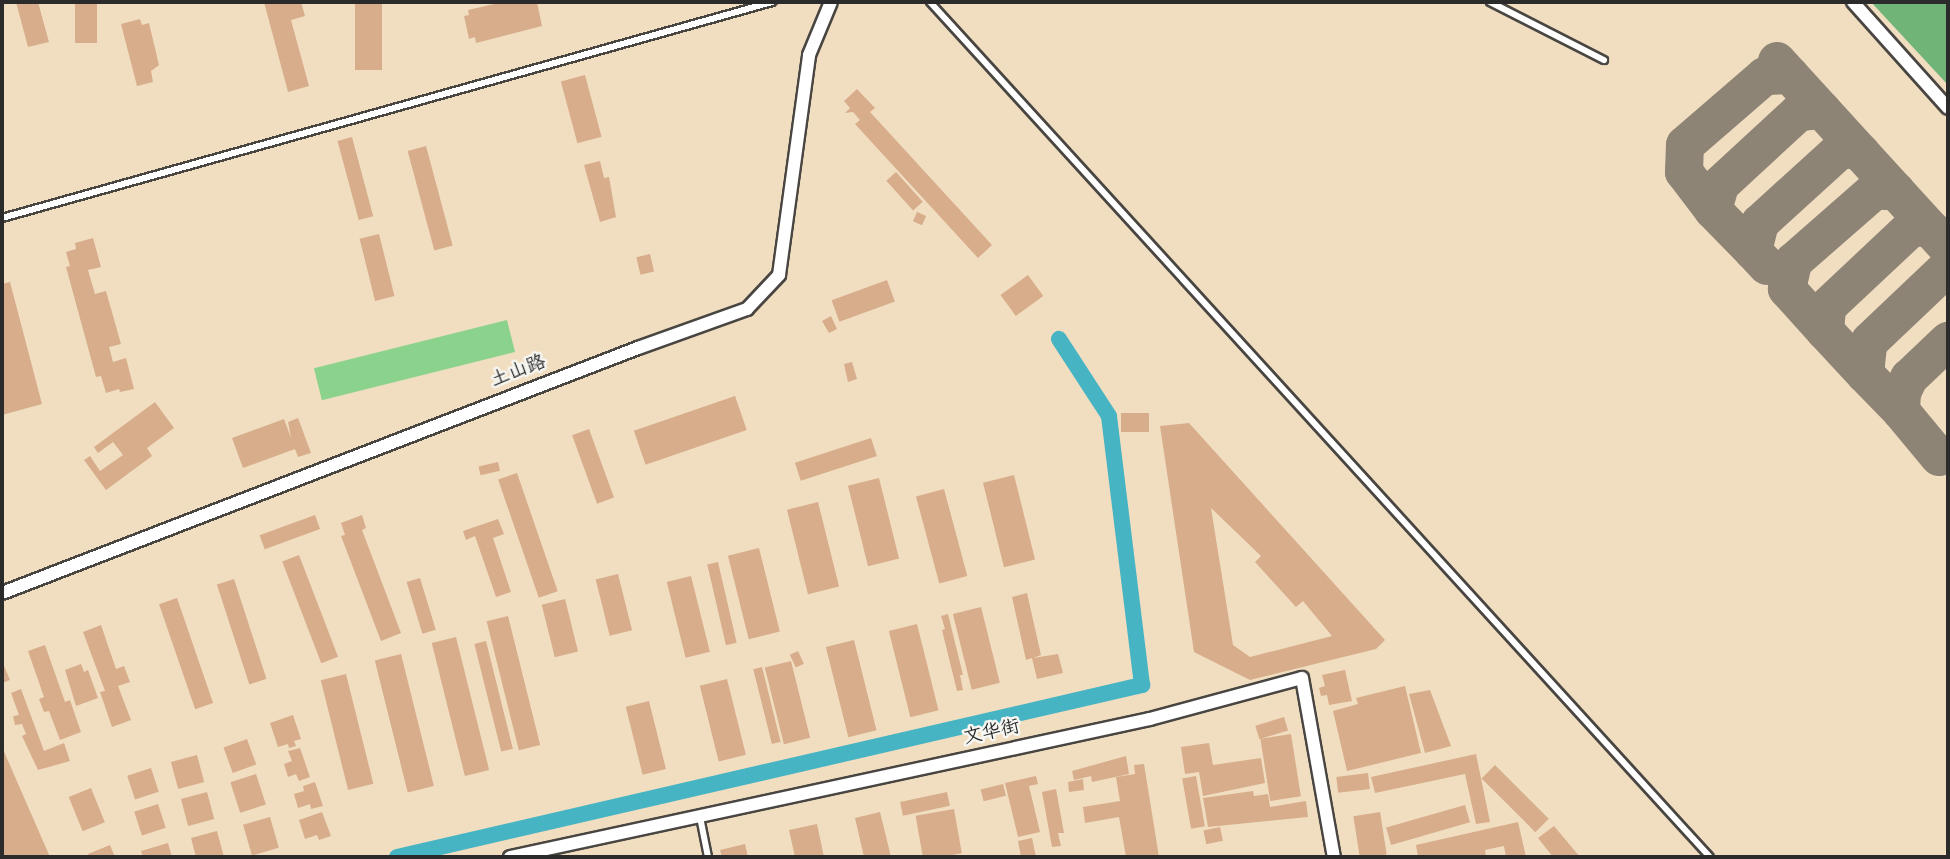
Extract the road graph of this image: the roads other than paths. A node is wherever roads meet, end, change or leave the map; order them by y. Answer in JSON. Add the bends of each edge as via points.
{"nodes":[{"id":1,"x":772,"y":2,"type":"edge"},
{"id":2,"x":831,"y":2,"type":"edge"},
{"id":3,"x":930,"y":2,"type":"edge"},
{"id":4,"x":1490,"y":2,"type":"edge"},
{"id":5,"x":1853,"y":2,"type":"edge"},
{"id":6,"x":1604,"y":60,"type":"dead end"},
{"id":7,"x":1948,"y":108,"type":"edge"},
{"id":8,"x":2,"y":218,"type":"edge"},
{"id":9,"x":2,"y":593,"type":"edge"},
{"id":10,"x":700,"y":817,"type":"junction"},
{"id":11,"x":510,"y":857,"type":"edge"},
{"id":12,"x":708,"y":857,"type":"edge"},
{"id":13,"x":1334,"y":857,"type":"edge"},
{"id":14,"x":1710,"y":857,"type":"edge"}],
"edges":[{"from":1,"to":8,"type":"lane"},
{"from":2,"to":9,"type":"street","name":"土山路","via":[[809,55],[779,275],[747,309]]},
{"from":3,"to":14,"type":"lane"},
{"from":4,"to":6,"type":"lane"},
{"from":5,"to":7,"type":"street"},
{"from":10,"to":11,"type":"street","name":"文华街"},
{"from":10,"to":12,"type":"lane"},
{"from":10,"to":13,"type":"street","name":"文华街","via":[[1150,719],[1302,678]]}]}
